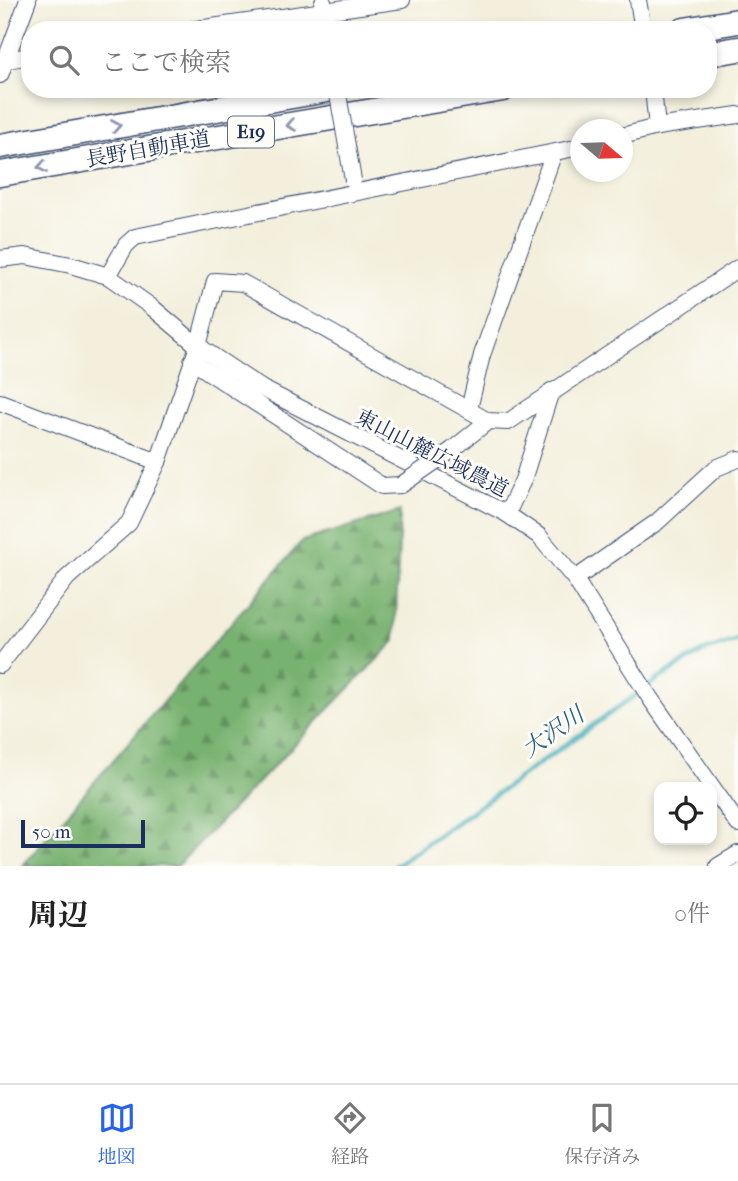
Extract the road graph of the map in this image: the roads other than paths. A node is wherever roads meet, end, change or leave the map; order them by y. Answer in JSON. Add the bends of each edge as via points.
{"nodes":[{"id":1,"x":28,"y":0,"type":"edge"},
{"id":2,"x":402,"y":0,"type":"edge"},
{"id":3,"x":638,"y":0,"type":"edge"},
{"id":4,"x":322,"y":6,"type":"edge"},
{"id":5,"x":738,"y":20,"type":"edge"},
{"id":6,"x":240,"y":21,"type":"edge"},
{"id":7,"x":642,"y":21,"type":"edge"},
{"id":8,"x":717,"y":24,"type":"edge"},
{"id":9,"x":738,"y":50,"type":"edge"},
{"id":10,"x":717,"y":53,"type":"edge"},
{"id":11,"x":21,"y":59,"type":"edge"},
{"id":12,"x":2,"y":65,"type":"edge"},
{"id":13,"x":282,"y":98,"type":"edge"},
{"id":14,"x":337,"y":98,"type":"edge"},
{"id":15,"x":450,"y":98,"type":"edge"},
{"id":16,"x":654,"y":98,"type":"edge"},
{"id":17,"x":738,"y":115,"type":"edge"},
{"id":18,"x":657,"y":120,"type":"junction"},
{"id":19,"x":633,"y":131,"type":"edge"},
{"id":20,"x":0,"y":146,"type":"edge"},
{"id":21,"x":570,"y":150,"type":"edge"},
{"id":22,"x":553,"y":155,"type":"junction"},
{"id":23,"x":0,"y":174,"type":"edge"},
{"id":24,"x":354,"y":186,"type":"junction"},
{"id":25,"x":0,"y":259,"type":"edge"},
{"id":26,"x":738,"y":268,"type":"edge"},
{"id":27,"x":108,"y":276,"type":"junction"},
{"id":28,"x":195,"y":354,"type":"junction"},
{"id":29,"x":551,"y":391,"type":"junction"},
{"id":30,"x":0,"y":402,"type":"edge"},
{"id":31,"x":469,"y":409,"type":"junction"},
{"id":32,"x":488,"y":421,"type":"junction"},
{"id":33,"x":738,"y":458,"type":"edge"},
{"id":34,"x":158,"y":463,"type":"junction"},
{"id":35,"x":507,"y":514,"type":"junction"},
{"id":36,"x":575,"y":579,"type":"junction"},
{"id":37,"x":0,"y":665,"type":"edge"},
{"id":38,"x":738,"y":824,"type":"edge"},
{"id":39,"x":738,"y":854,"type":"edge"},
{"id":40,"x":718,"y":866,"type":"edge"}],
"edges":[{"from":1,"to":12,"type":"street"},
{"from":2,"to":4,"type":"street"},
{"from":3,"to":7,"type":"street"},
{"from":4,"to":6,"type":"street"},
{"from":5,"to":8,"type":"highway"},
{"from":9,"to":10,"type":"highway"},
{"from":11,"to":12,"type":"street"},
{"from":20,"to":13,"type":"highway","name":"長野自動車道","number":"E19","one_way":true},
{"from":14,"to":24,"type":"street","bridge":true},
{"from":15,"to":23,"type":"highway","name":"長野自動車道","number":"E19","one_way":true},
{"from":16,"to":18,"type":"street"},
{"from":17,"to":18,"type":"street"},
{"from":18,"to":19,"type":"street"},
{"from":21,"to":22,"type":"street"},
{"from":22,"to":24,"type":"street"},
{"from":22,"to":31,"type":"street","via":[[482,355]]},
{"from":24,"to":27,"type":"street","via":[[135,237]]},
{"from":25,"to":27,"type":"street","name":"東山山麓広域農道","via":[[25,256]]},
{"from":26,"to":29,"type":"street"},
{"from":27,"to":28,"type":"street","name":"東山山麓広域農道","via":[[153,308]]},
{"from":28,"to":31,"type":"street","via":[[215,281],[243,283]]},
{"from":28,"to":32,"type":"street","bridge":true,"via":[[382,486],[401,485]]},
{"from":28,"to":34,"type":"street"},
{"from":28,"to":35,"type":"street","name":"東山山麓広域農道"},
{"from":29,"to":32,"type":"street","via":[[508,422]]},
{"from":29,"to":35,"type":"street","via":[[523,480]]},
{"from":30,"to":34,"type":"street"},
{"from":31,"to":32,"type":"street"},
{"from":33,"to":36,"type":"street","via":[[716,468],[657,522]]},
{"from":34,"to":37,"type":"street","via":[[129,523],[67,578]]},
{"from":35,"to":36,"type":"street","name":"東山山麓広域農道","via":[[539,536]]},
{"from":36,"to":38,"type":"street","name":"東山山麓広域農道"},
{"from":39,"to":40,"type":"street"}]}
